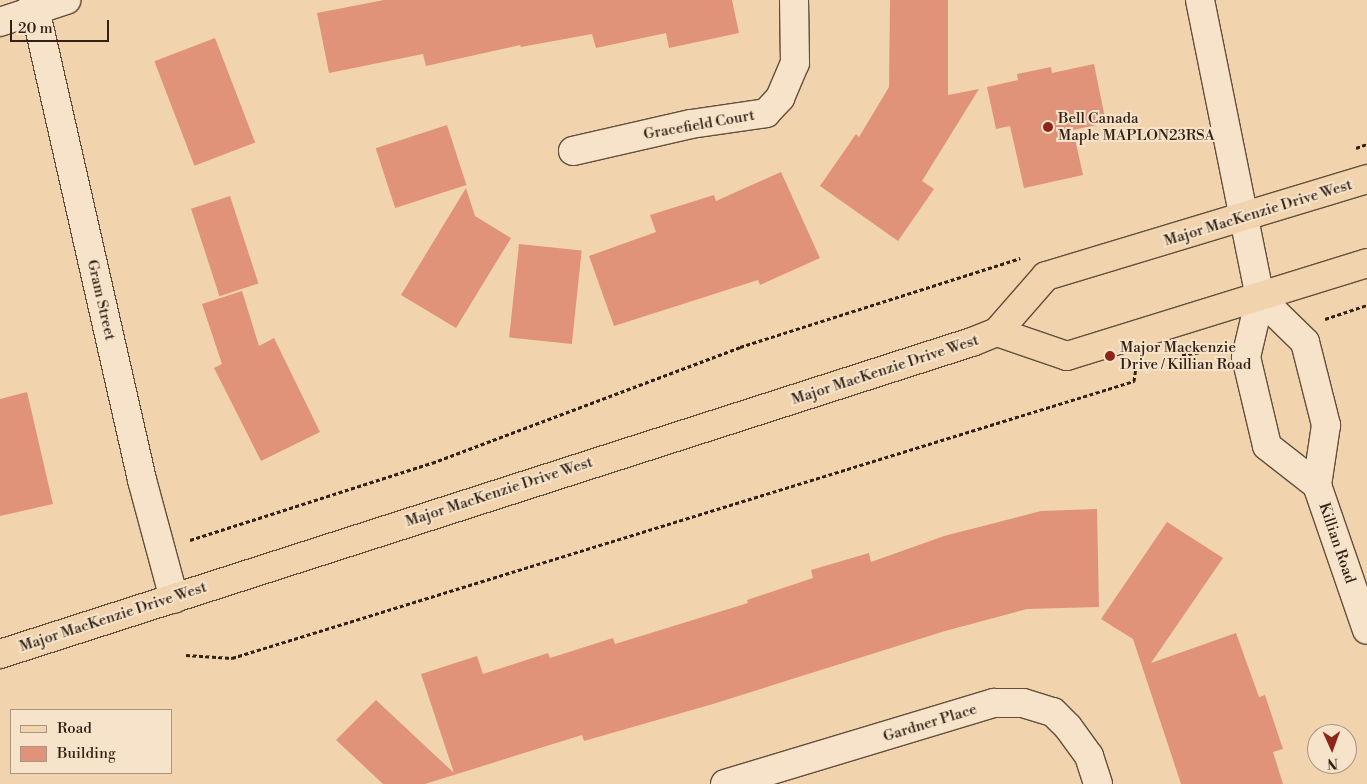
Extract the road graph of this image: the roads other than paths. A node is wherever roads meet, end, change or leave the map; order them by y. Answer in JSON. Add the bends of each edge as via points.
{"nodes":[{"id":1,"x":66,"y":0,"type":"edge"},
{"id":2,"x":794,"y":0,"type":"edge"},
{"id":3,"x":1200,"y":0,"type":"edge"},
{"id":4,"x":34,"y":6,"type":"edge"},
{"id":5,"x":0,"y":22,"type":"edge"},
{"id":6,"x":573,"y":151,"type":"dead end"},
{"id":7,"x":1367,"y":179,"type":"edge"},
{"id":8,"x":1243,"y":218,"type":"junction"},
{"id":9,"x":1367,"y":263,"type":"edge"},
{"id":10,"x":1260,"y":298,"type":"junction"},
{"id":11,"x":997,"y":332,"type":"junction"},
{"id":12,"x":1317,"y":485,"type":"junction"},
{"id":13,"x":174,"y":599,"type":"junction"},
{"id":14,"x":1367,"y":630,"type":"edge"},
{"id":15,"x":0,"y":654,"type":"edge"},
{"id":16,"x":725,"y":784,"type":"edge"},
{"id":17,"x":1098,"y":784,"type":"edge"}],
"edges":[{"from":1,"to":4,"type":"street"},
{"from":2,"to":6,"type":"street","name":"Gracefield Court","via":[[794,63],[780,98],[766,113],[692,124]]},
{"from":3,"to":8,"type":"street"},
{"from":4,"to":5,"type":"street"},
{"from":4,"to":13,"type":"street","name":"Gram Street","via":[[142,480]]},
{"from":7,"to":8,"type":"main road","name":"Major MacKenzie Drive West"},
{"from":8,"to":10,"type":"street"},
{"from":8,"to":11,"type":"main road","name":"Major MacKenzie Drive West","via":[[1046,276]]},
{"from":9,"to":10,"type":"main road","name":"Major MacKenzie Drive West"},
{"from":10,"to":11,"type":"main road","name":"Major MacKenzie Drive West","via":[[1067,356]]},
{"from":10,"to":12,"type":"street","name":"Killian Road","via":[[1305,342],[1326,425]]},
{"from":10,"to":12,"type":"street","name":"Killian Road","via":[[1246,357],[1267,446]]},
{"from":11,"to":13,"type":"main road","name":"Major MacKenzie Drive West"},
{"from":12,"to":14,"type":"street","name":"Killian Road"},
{"from":13,"to":15,"type":"main road","name":"Major MacKenzie Drive West"},
{"from":16,"to":17,"type":"street","name":"Gardner Place","via":[[994,704],[1023,703],[1053,712],[1068,727],[1089,756]]}]}
